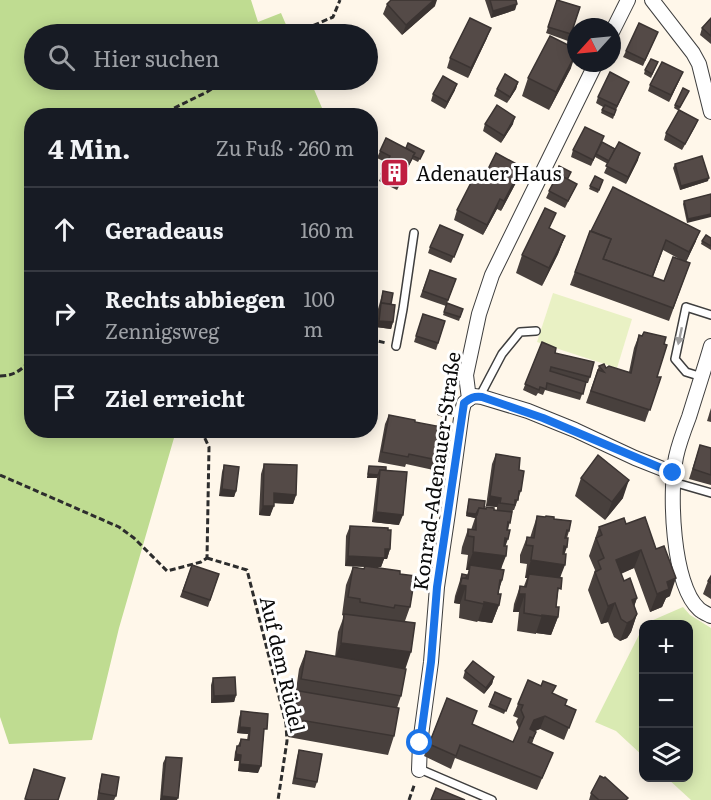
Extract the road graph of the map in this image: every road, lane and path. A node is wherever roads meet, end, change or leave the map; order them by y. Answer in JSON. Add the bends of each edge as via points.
{"nodes":[{"id":1,"x":340,"y":0,"type":"edge"},
{"id":2,"x":628,"y":0,"type":"edge"},
{"id":3,"x":652,"y":0,"type":"edge"},
{"id":4,"x":619,"y":18,"type":"edge"},
{"id":5,"x":317,"y":24,"type":"edge"},
{"id":6,"x":592,"y":72,"type":"edge"},
{"id":7,"x":210,"y":90,"type":"edge"},
{"id":8,"x":174,"y":108,"type":"edge"},
{"id":9,"x":711,"y":112,"type":"edge"},
{"id":10,"x":414,"y":233,"type":"dead end"},
{"id":11,"x":711,"y":315,"type":"edge"},
{"id":12,"x":536,"y":331,"type":"dead end"},
{"id":13,"x":378,"y":341,"type":"edge"},
{"id":14,"x":396,"y":346,"type":"joint"},
{"id":15,"x":711,"y":346,"type":"edge"},
{"id":16,"x":24,"y":367,"type":"edge"},
{"id":17,"x":0,"y":376,"type":"edge"},
{"id":18,"x":702,"y":377,"type":"junction"},
{"id":19,"x":475,"y":398,"type":"junction"},
{"id":20,"x":205,"y":438,"type":"edge"},
{"id":21,"x":0,"y":475,"type":"edge"},
{"id":22,"x":673,"y":478,"type":"junction"},
{"id":23,"x":711,"y":494,"type":"edge"},
{"id":24,"x":207,"y":558,"type":"junction"},
{"id":25,"x":711,"y":616,"type":"edge"},
{"id":26,"x":419,"y":770,"type":"junction"},
{"id":27,"x":278,"y":800,"type":"edge"},
{"id":28,"x":409,"y":800,"type":"edge"},
{"id":29,"x":492,"y":800,"type":"edge"}],
"edges":[{"from":1,"to":5,"type":"path","via":[[333,17]]},
{"from":2,"to":4,"type":"street"},
{"from":3,"to":9,"type":"street","via":[[699,64]]},
{"from":6,"to":19,"type":"street","name":"Konrad-Adenauer-Straße","via":[[492,275],[466,375]]},
{"from":7,"to":8,"type":"path"},
{"from":10,"to":14,"type":"lane"},
{"from":11,"to":18,"type":"lane","one_way":true,"via":[[686,307],[675,358],[686,372]]},
{"from":12,"to":19,"type":"lane","via":[[519,332]]},
{"from":13,"to":14,"type":"path"},
{"from":15,"to":18,"type":"street"},
{"from":16,"to":17,"type":"path"},
{"from":18,"to":22,"type":"street"},
{"from":19,"to":22,"type":"street","via":[[546,419]]},
{"from":19,"to":26,"type":"street","name":"Konrad-Adenauer-Straße","via":[[464,403],[462,411],[437,587]]},
{"from":20,"to":24,"type":"path","via":[[209,447]]},
{"from":21,"to":24,"type":"path","via":[[119,527],[167,571]]},
{"from":22,"to":23,"type":"lane"},
{"from":22,"to":25,"type":"street","via":[[679,564],[692,600]]},
{"from":24,"to":27,"type":"path","name":"Auf dem Rüdel","via":[[247,570],[286,724]]},
{"from":26,"to":28,"type":"path"},
{"from":26,"to":29,"type":"lane"}]}
